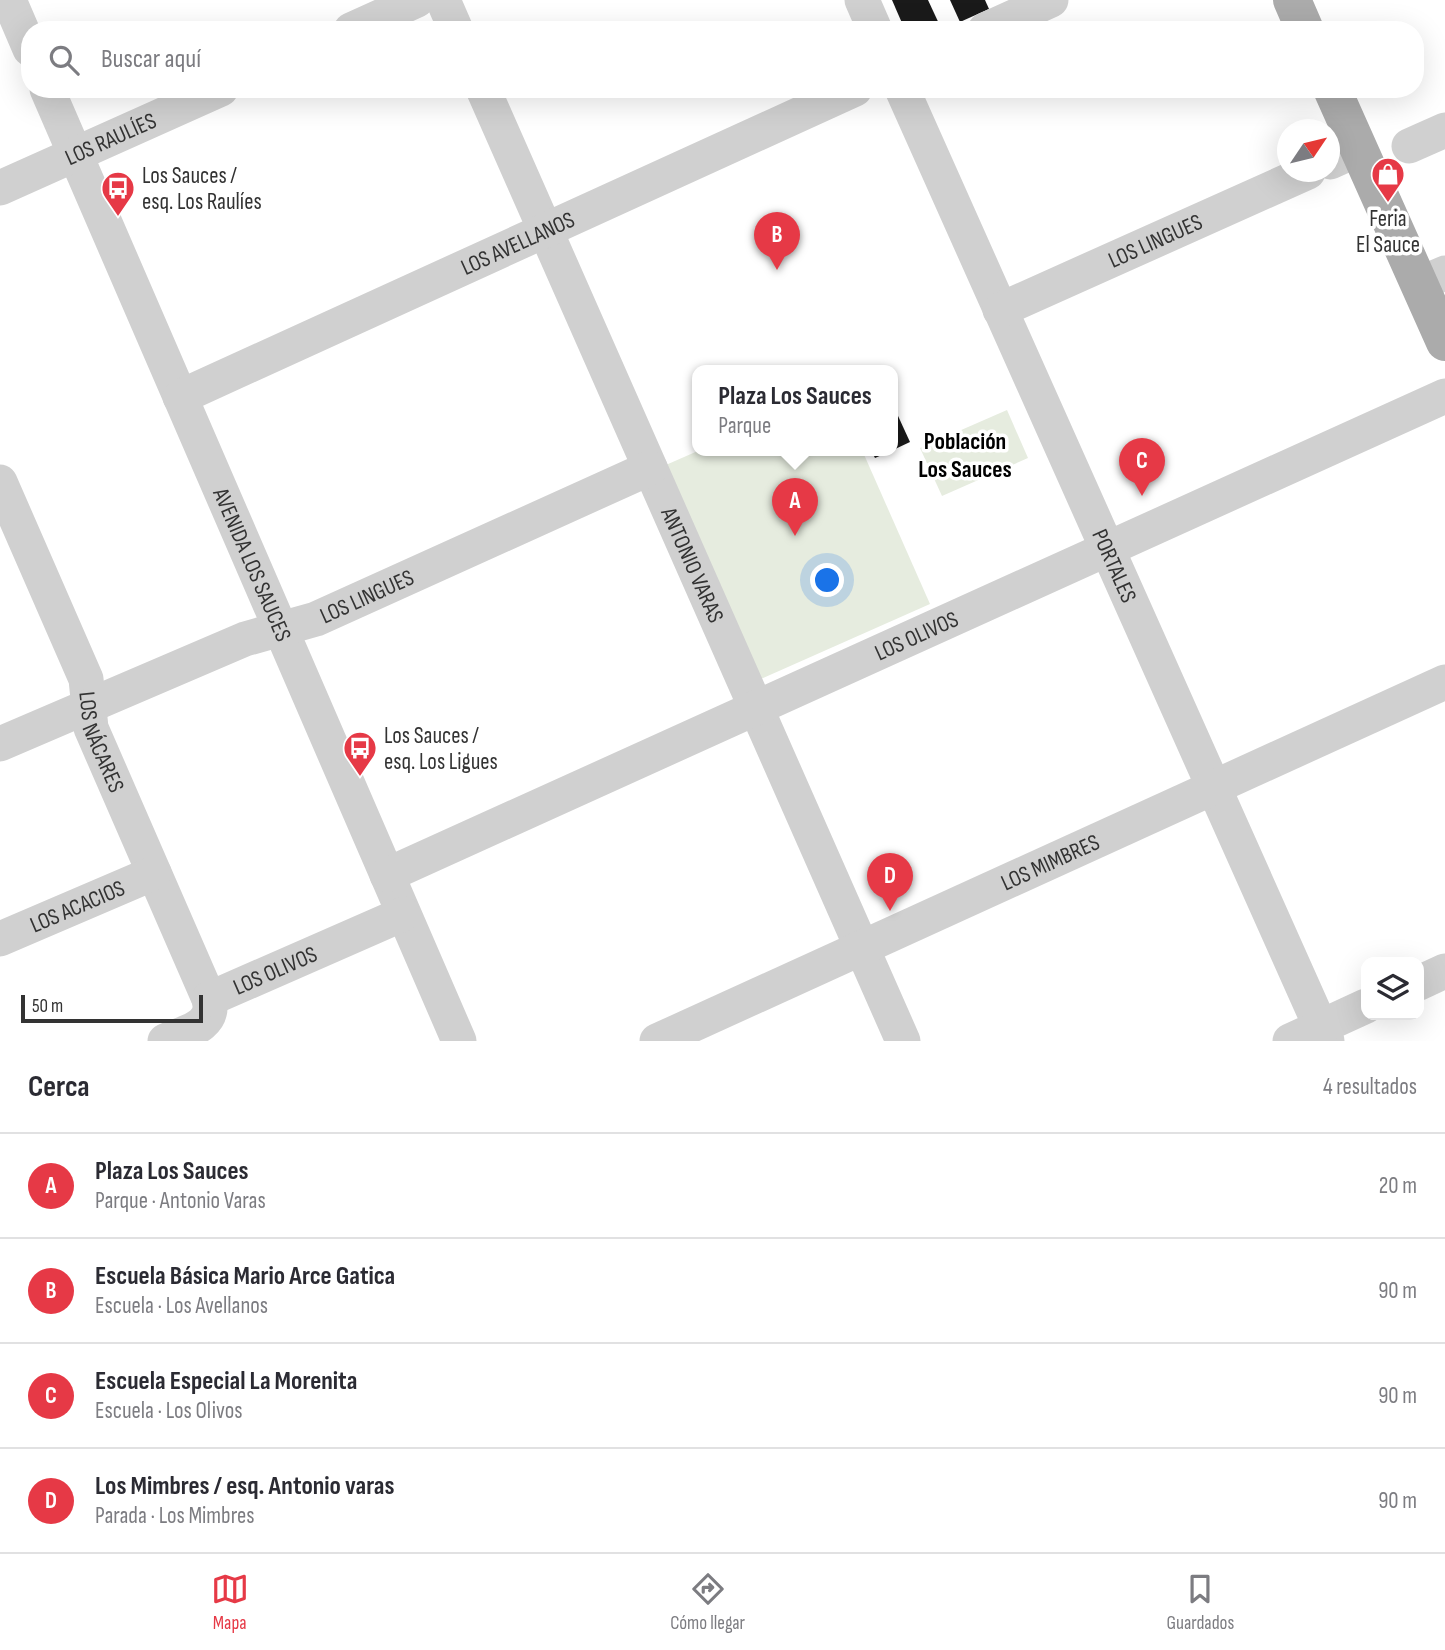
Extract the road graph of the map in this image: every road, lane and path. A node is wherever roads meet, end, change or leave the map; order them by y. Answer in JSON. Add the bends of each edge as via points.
{"nodes":[{"id":1,"x":9,"y":0,"type":"edge"},
{"id":2,"x":417,"y":0,"type":"edge"},
{"id":3,"x":443,"y":0,"type":"edge"},
{"id":4,"x":862,"y":0,"type":"edge"},
{"id":5,"x":1051,"y":0,"type":"edge"},
{"id":6,"x":1292,"y":0,"type":"edge"},
{"id":7,"x":371,"y":21,"type":"edge"},
{"id":8,"x":452,"y":21,"type":"edge"},
{"id":9,"x":871,"y":21,"type":"edge"},
{"id":10,"x":1005,"y":21,"type":"edge"},
{"id":11,"x":1301,"y":21,"type":"edge"},
{"id":12,"x":21,"y":28,"type":"edge"},
{"id":13,"x":51,"y":98,"type":"edge"},
{"id":14,"x":201,"y":98,"type":"edge"},
{"id":15,"x":487,"y":98,"type":"edge"},
{"id":16,"x":835,"y":98,"type":"edge"},
{"id":17,"x":906,"y":98,"type":"edge"},
{"id":18,"x":1334,"y":98,"type":"edge"},
{"id":19,"x":1445,"y":130,"type":"edge"},
{"id":20,"x":1409,"y":146,"type":"dead end"},
{"id":21,"x":76,"y":155,"type":"junction"},
{"id":22,"x":1344,"y":155,"type":"edge"},
{"id":23,"x":1286,"y":182,"type":"edge"},
{"id":24,"x":0,"y":188,"type":"edge"},
{"id":25,"x":545,"y":230,"type":"junction"},
{"id":26,"x":1432,"y":278,"type":"edge"},
{"id":27,"x":1000,"y":310,"type":"junction"},
{"id":28,"x":1445,"y":342,"type":"edge"},
{"id":29,"x":1445,"y":396,"type":"edge"},
{"id":30,"x":180,"y":397,"type":"junction"},
{"id":31,"x":650,"y":468,"type":"junction"},
{"id":32,"x":0,"y":482,"type":"edge"},
{"id":33,"x":1107,"y":549,"type":"junction"},
{"id":34,"x":281,"y":629,"type":"junction"},
{"id":35,"x":1445,"y":682,"type":"edge"},
{"id":36,"x":89,"y":706,"type":"junction"},
{"id":37,"x":756,"y":708,"type":"junction"},
{"id":38,"x":0,"y":744,"type":"edge"},
{"id":39,"x":1213,"y":788,"type":"junction"},
{"id":40,"x":154,"y":873,"type":"junction"},
{"id":41,"x":387,"y":875,"type":"junction"},
{"id":42,"x":404,"y":914,"type":"junction"},
{"id":43,"x":0,"y":939,"type":"edge"},
{"id":44,"x":862,"y":948,"type":"junction"},
{"id":45,"x":1445,"y":971,"type":"edge"},
{"id":46,"x":1424,"y":981,"type":"edge"},
{"id":47,"x":209,"y":999,"type":"junction"},
{"id":48,"x":1361,"y":1009,"type":"edge"},
{"id":49,"x":1312,"y":1036,"type":"edge"},
{"id":50,"x":165,"y":1041,"type":"edge"},
{"id":51,"x":459,"y":1041,"type":"edge"},
{"id":52,"x":657,"y":1041,"type":"edge"},
{"id":53,"x":903,"y":1041,"type":"edge"}],
"edges":[{"from":1,"to":12,"type":"street"},
{"from":2,"to":7,"type":"street"},
{"from":3,"to":8,"type":"street"},
{"from":4,"to":9,"type":"street"},
{"from":5,"to":10,"type":"street"},
{"from":6,"to":11,"type":"main road"},
{"from":13,"to":21,"type":"street","name":"AVENIDA LOS SAUCES"},
{"from":14,"to":21,"type":"street","name":"LOS RAULÍES"},
{"from":15,"to":25,"type":"street","name":"ANTONIO VARAS"},
{"from":16,"to":25,"type":"street","name":"LOS AVELLANOS"},
{"from":17,"to":27,"type":"street","name":"PORTALES"},
{"from":18,"to":22,"type":"main road"},
{"from":19,"to":20,"type":"street"},
{"from":21,"to":24,"type":"street","name":"LOS RAULÍES"},
{"from":21,"to":30,"type":"street","name":"AVENIDA LOS SAUCES"},
{"from":22,"to":26,"type":"main road"},
{"from":23,"to":27,"type":"street","name":"LOS LINGUES"},
{"from":25,"to":30,"type":"street","name":"LOS AVELLANOS"},
{"from":25,"to":31,"type":"street","name":"ANTONIO VARAS"},
{"from":26,"to":28,"type":"main road"},
{"from":27,"to":33,"type":"street","name":"PORTALES"},
{"from":29,"to":33,"type":"street","name":"LOS OLIVOS"},
{"from":30,"to":34,"type":"street","name":"AVENIDA LOS SAUCES"},
{"from":31,"to":34,"type":"street","name":"LOS LINGUES","via":[[316,619]]},
{"from":31,"to":37,"type":"street","name":"ANTONIO VARAS"},
{"from":32,"to":36,"type":"street","name":"LOS NÁCARES","via":[[86,679]]},
{"from":33,"to":37,"type":"street","name":"LOS OLIVOS"},
{"from":33,"to":39,"type":"street","name":"PORTALES"},
{"from":34,"to":36,"type":"street","name":"LOS LINGUES","via":[[245,639]]},
{"from":34,"to":41,"type":"street","name":"AVENIDA LOS SAUCES"},
{"from":35,"to":39,"type":"street","name":"LOS MIMBRES"},
{"from":36,"to":38,"type":"street","name":"LOS LINGUES"},
{"from":36,"to":40,"type":"street","name":"LOS NÁCARES","via":[[91,728]]},
{"from":37,"to":41,"type":"street","name":"LOS OLIVOS"},
{"from":37,"to":44,"type":"street","name":"ANTONIO VARAS"},
{"from":39,"to":44,"type":"street","name":"LOS MIMBRES"},
{"from":39,"to":49,"type":"street","name":"PORTALES"},
{"from":40,"to":43,"type":"street","name":"LOS ACACIOS"},
{"from":40,"to":47,"type":"street","name":"LOS NÁCARES"},
{"from":41,"to":42,"type":"street","name":"AVENIDA LOS SAUCES"},
{"from":42,"to":47,"type":"street","name":"LOS OLIVOS"},
{"from":42,"to":51,"type":"street","name":"AVENIDA LOS SAUCES"},
{"from":44,"to":52,"type":"street","name":"LOS MIMBRES"},
{"from":44,"to":53,"type":"street","name":"ANTONIO VARAS"},
{"from":45,"to":46,"type":"street"},
{"from":47,"to":50,"type":"street","name":"LOS OLIVOS","via":[[211,1011],[206,1022]]},
{"from":48,"to":49,"type":"street"}]}
